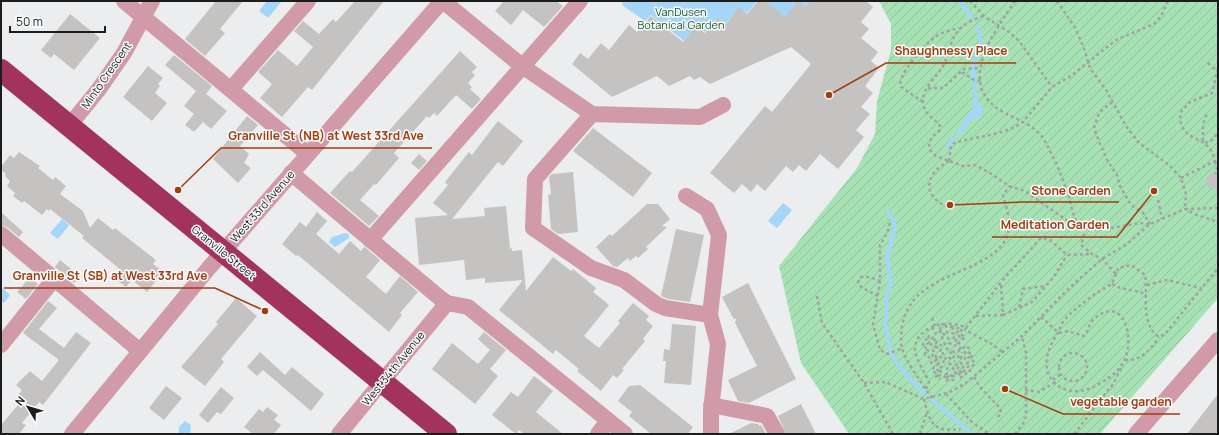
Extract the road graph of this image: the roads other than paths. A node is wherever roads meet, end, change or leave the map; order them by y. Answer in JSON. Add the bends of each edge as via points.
{"nodes":[{"id":1,"x":124,"y":1,"type":"edge"},
{"id":2,"x":152,"y":1,"type":"edge"},
{"id":3,"x":308,"y":1,"type":"edge"},
{"id":4,"x":443,"y":1,"type":"edge"},
{"id":5,"x":580,"y":1,"type":"edge"},
{"id":6,"x":144,"y":17,"type":"junction"},
{"id":7,"x":522,"y":66,"type":"junction"},
{"id":8,"x":1,"y":70,"type":"edge"},
{"id":9,"x":231,"y":89,"type":"junction"},
{"id":10,"x":723,"y":105,"type":"dead end"},
{"id":11,"x":592,"y":114,"type":"junction"},
{"id":12,"x":69,"y":126,"type":"junction"},
{"id":13,"x":308,"y":154,"type":"junction"},
{"id":14,"x":291,"y":173,"type":"junction"},
{"id":15,"x":686,"y":196,"type":"dead end"},
{"id":16,"x":1,"y":234,"type":"edge"},
{"id":17,"x":370,"y":240,"type":"junction"},
{"id":18,"x":223,"y":252,"type":"junction"},
{"id":19,"x":54,"y":279,"type":"junction"},
{"id":20,"x":447,"y":303,"type":"junction"},
{"id":21,"x":710,"y":315,"type":"junction"},
{"id":22,"x":1218,"y":340,"type":"edge"},
{"id":23,"x":1,"y":345,"type":"edge"},
{"id":24,"x":140,"y":351,"type":"junction"},
{"id":25,"x":382,"y":382,"type":"junction"},
{"id":26,"x":711,"y":405,"type":"junction"},
{"id":27,"x":608,"y":421,"type":"junction"},
{"id":28,"x":72,"y":434,"type":"edge"},
{"id":29,"x":339,"y":434,"type":"edge"},
{"id":30,"x":446,"y":434,"type":"edge"},
{"id":31,"x":598,"y":434,"type":"edge"},
{"id":32,"x":625,"y":434,"type":"edge"},
{"id":33,"x":711,"y":434,"type":"edge"},
{"id":34,"x":776,"y":434,"type":"edge"},
{"id":35,"x":1136,"y":434,"type":"edge"}],
"edges":[{"from":1,"to":6,"type":"street"},
{"from":2,"to":6,"type":"street","name":"Minto Crescent"},
{"from":3,"to":9,"type":"street"},
{"from":4,"to":7,"type":"street"},
{"from":4,"to":13,"type":"street","name":"West 33rd Avenue"},
{"from":5,"to":7,"type":"street"},
{"from":6,"to":9,"type":"street"},
{"from":6,"to":12,"type":"street","name":"Minto Crescent","via":[[124,53]]},
{"from":7,"to":11,"type":"street"},
{"from":7,"to":17,"type":"street"},
{"from":8,"to":12,"type":"highway","name":"Granville Street"},
{"from":9,"to":13,"type":"street"},
{"from":10,"to":11,"type":"street","via":[[700,117]]},
{"from":11,"to":21,"type":"street","via":[[535,179],[533,228],[591,268],[624,280],[656,304],[665,308]]},
{"from":12,"to":18,"type":"highway","name":"Granville Street"},
{"from":13,"to":14,"type":"street","name":"West 33rd Avenue"},
{"from":14,"to":17,"type":"street"},
{"from":14,"to":18,"type":"street","name":"West 33rd Avenue"},
{"from":15,"to":21,"type":"street","via":[[707,209],[720,235]]},
{"from":16,"to":19,"type":"street"},
{"from":17,"to":20,"type":"street"},
{"from":18,"to":24,"type":"street","name":"West 33rd Avenue"},
{"from":18,"to":25,"type":"highway","name":"Granville Street"},
{"from":19,"to":23,"type":"street"},
{"from":19,"to":24,"type":"street"},
{"from":20,"to":25,"type":"street","name":"West 34th Avenue"},
{"from":20,"to":27,"type":"street","via":[[468,307]]},
{"from":21,"to":26,"type":"street","via":[[718,344]]},
{"from":22,"to":35,"type":"street"},
{"from":24,"to":28,"type":"street","name":"West 33rd Avenue"},
{"from":25,"to":29,"type":"street","name":"West 34th Avenue"},
{"from":25,"to":30,"type":"highway","name":"Granville Street"},
{"from":26,"to":33,"type":"street"},
{"from":26,"to":34,"type":"street","via":[[767,416]]},
{"from":27,"to":31,"type":"street"},
{"from":27,"to":32,"type":"street"}]}
